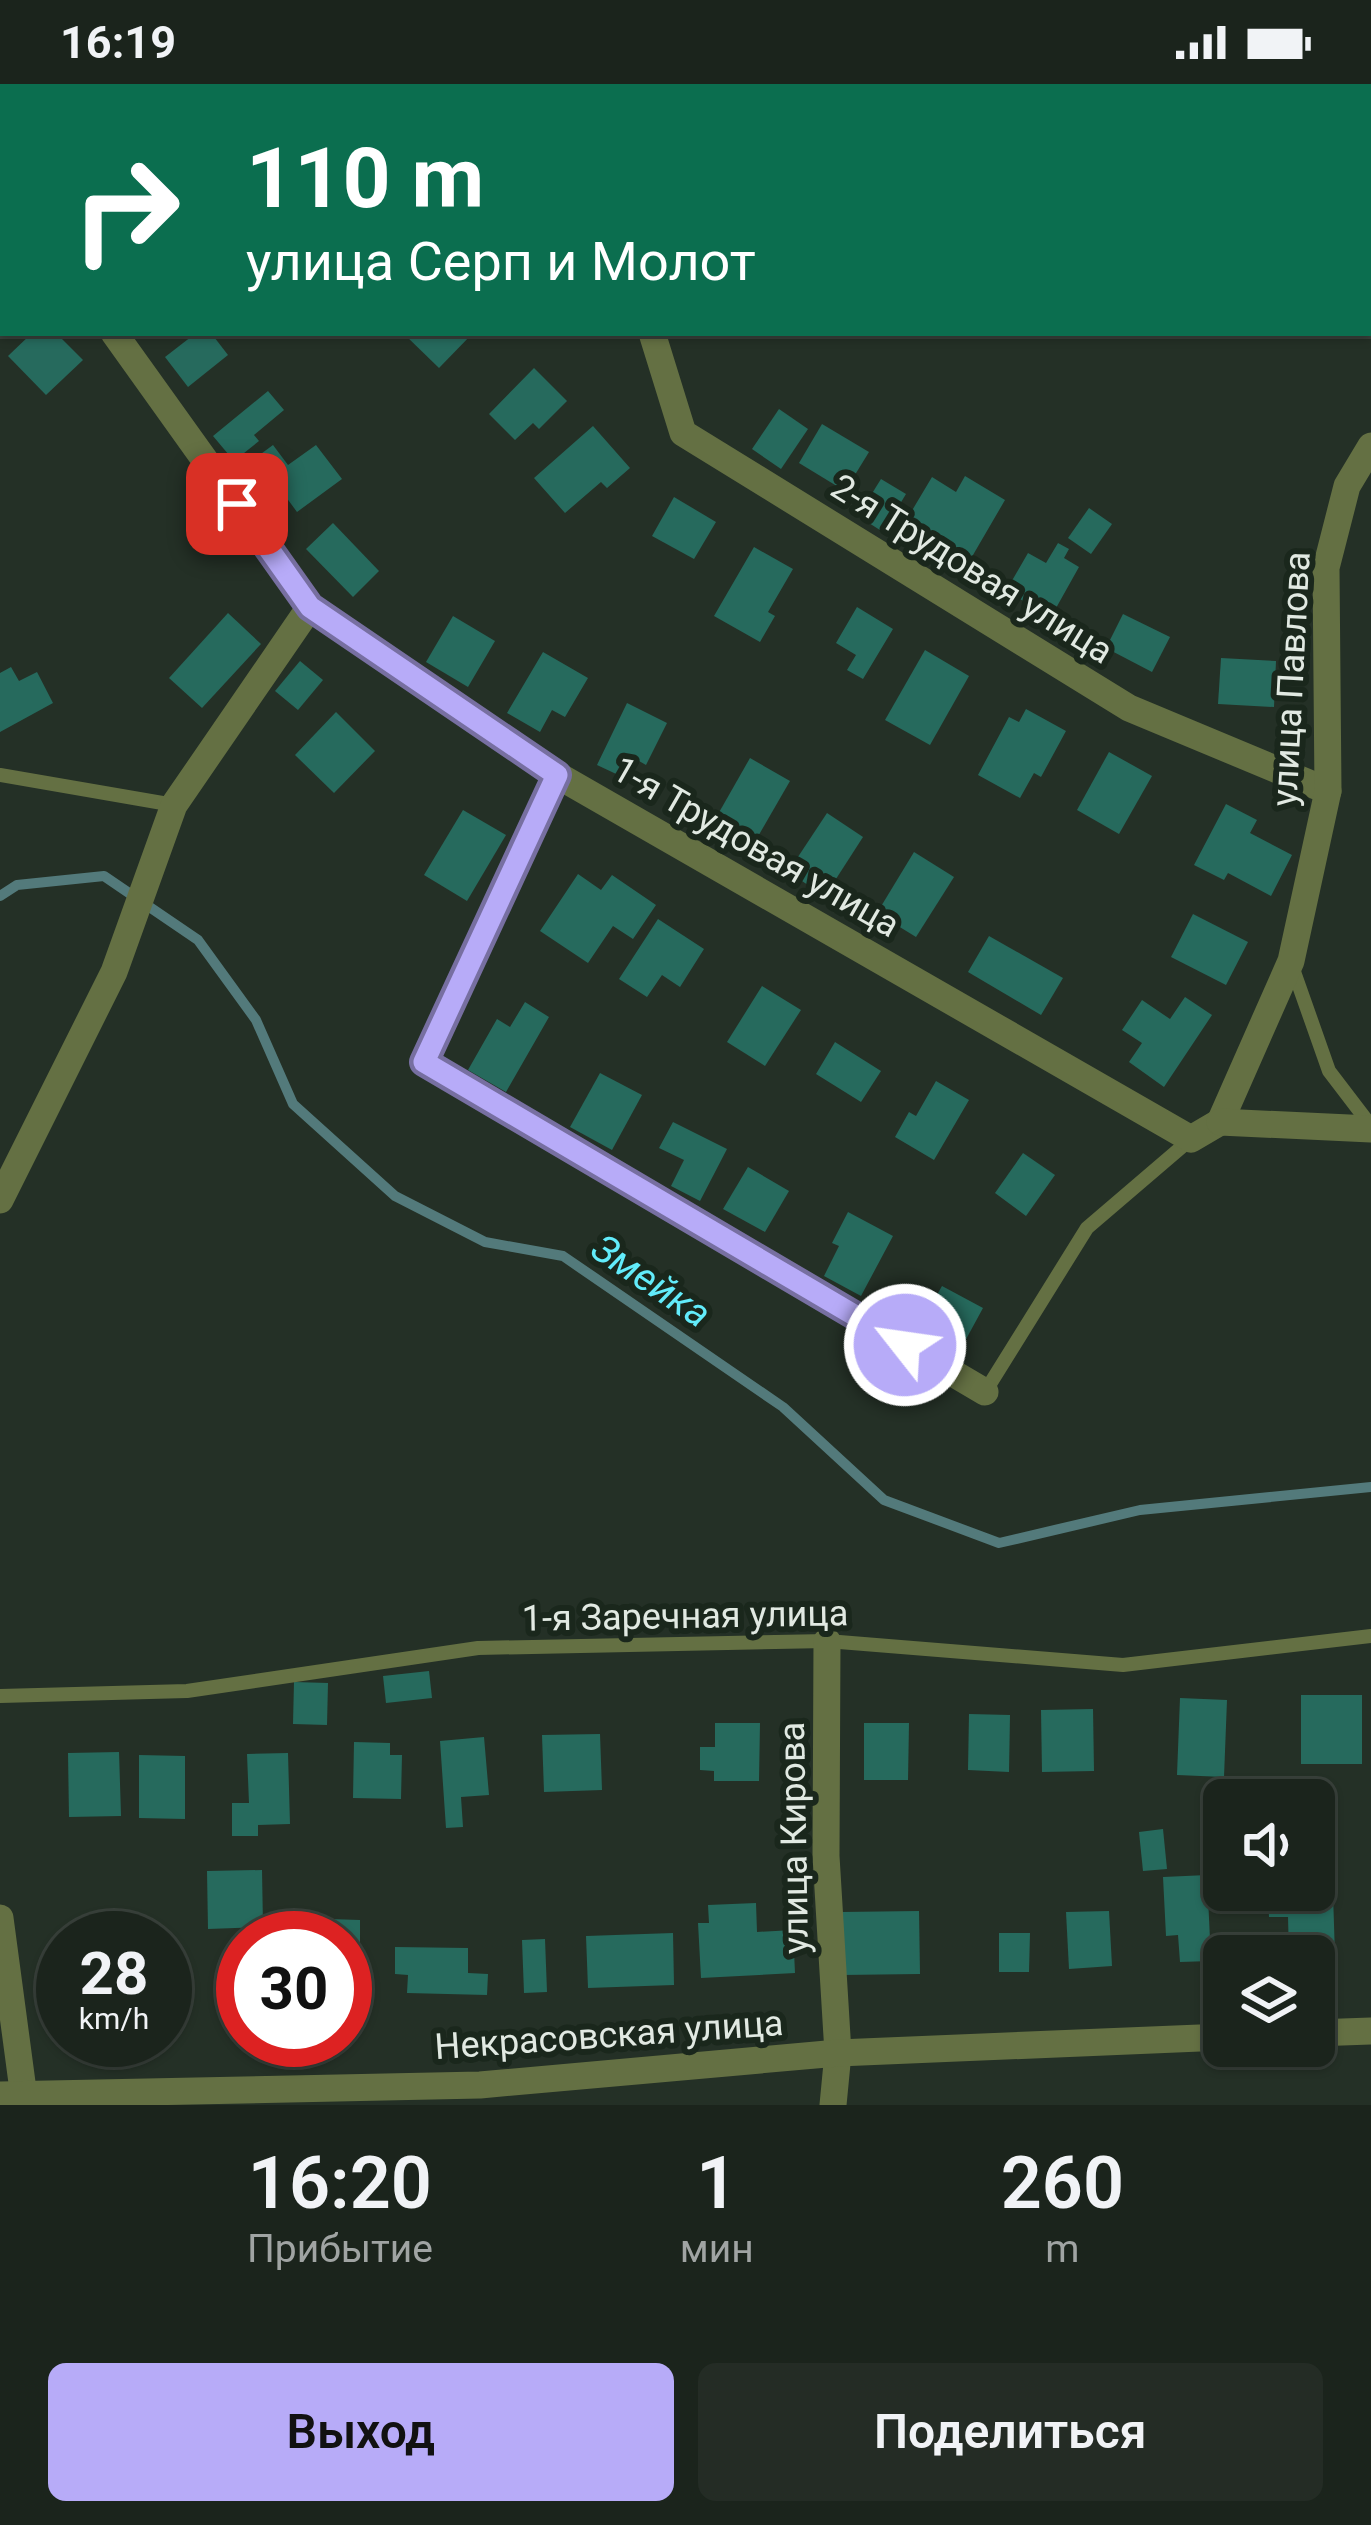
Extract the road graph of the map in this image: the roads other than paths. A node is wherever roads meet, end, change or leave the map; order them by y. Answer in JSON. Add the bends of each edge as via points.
{"nodes":[{"id":1,"x":116,"y":336,"type":"edge"},
{"id":2,"x":653,"y":336,"type":"edge"},
{"id":3,"x":1371,"y":446,"type":"edge"},
{"id":4,"x":310,"y":607,"type":"junction"},
{"id":5,"x":0,"y":775,"type":"edge"},
{"id":6,"x":557,"y":775,"type":"junction"},
{"id":7,"x":1328,"y":790,"type":"junction"},
{"id":8,"x":169,"y":815,"type":"junction"},
{"id":9,"x":1291,"y":962,"type":"junction"},
{"id":10,"x":1220,"y":1122,"type":"junction"},
{"id":11,"x":1371,"y":1127,"type":"edge"},
{"id":12,"x":1191,"y":1139,"type":"junction"},
{"id":13,"x":0,"y":1200,"type":"edge"},
{"id":14,"x":985,"y":1392,"type":"joint"},
{"id":15,"x":1371,"y":1636,"type":"edge"},
{"id":16,"x":827,"y":1641,"type":"junction"},
{"id":17,"x":0,"y":1696,"type":"edge"},
{"id":18,"x":0,"y":1918,"type":"edge"},
{"id":19,"x":1371,"y":2031,"type":"edge"},
{"id":20,"x":1335,"y":2032,"type":"edge"},
{"id":21,"x":1203,"y":2038,"type":"edge"},
{"id":22,"x":838,"y":2053,"type":"junction"},
{"id":23,"x":16,"y":2098,"type":"edge"},
{"id":24,"x":833,"y":2105,"type":"edge"}],
"edges":[{"from":1,"to":4,"type":"street","name":"1-я Трудовая улица"},
{"from":2,"to":7,"type":"street","name":"2-я Трудовая улица","via":[[683,433],[1129,708]]},
{"from":3,"to":7,"type":"street","name":"улица Павлова","via":[[1347,486],[1326,568]]},
{"from":4,"to":6,"type":"street","name":"1-я Трудовая улица"},
{"from":4,"to":8,"type":"street"},
{"from":5,"to":8,"type":"lane"},
{"from":6,"to":12,"type":"street","name":"1-я Трудовая улица"},
{"from":6,"to":14,"type":"street","via":[[424,1062]]},
{"from":7,"to":9,"type":"street","name":"улица Павлова"},
{"from":8,"to":13,"type":"street","via":[[114,971]]},
{"from":9,"to":10,"type":"street","name":"улица Павлова"},
{"from":9,"to":11,"type":"lane","via":[[1329,1071]]},
{"from":10,"to":11,"type":"street"},
{"from":10,"to":12,"type":"street"},
{"from":12,"to":14,"type":"lane","via":[[1087,1228]]},
{"from":15,"to":16,"type":"lane","name":"1-я Заречная улица","via":[[1123,1665]]},
{"from":16,"to":17,"type":"lane","name":"1-я Заречная улица","via":[[478,1648],[187,1691]]},
{"from":16,"to":22,"type":"street","name":"улица Кирова","via":[[826,1856]]},
{"from":18,"to":23,"type":"street"},
{"from":19,"to":20,"type":"street"},
{"from":21,"to":22,"type":"street","name":"Некрасовская улица"},
{"from":22,"to":23,"type":"street","name":"Некрасовская улица","via":[[480,2085]]},
{"from":22,"to":24,"type":"street","name":"улица Кирова"}]}
